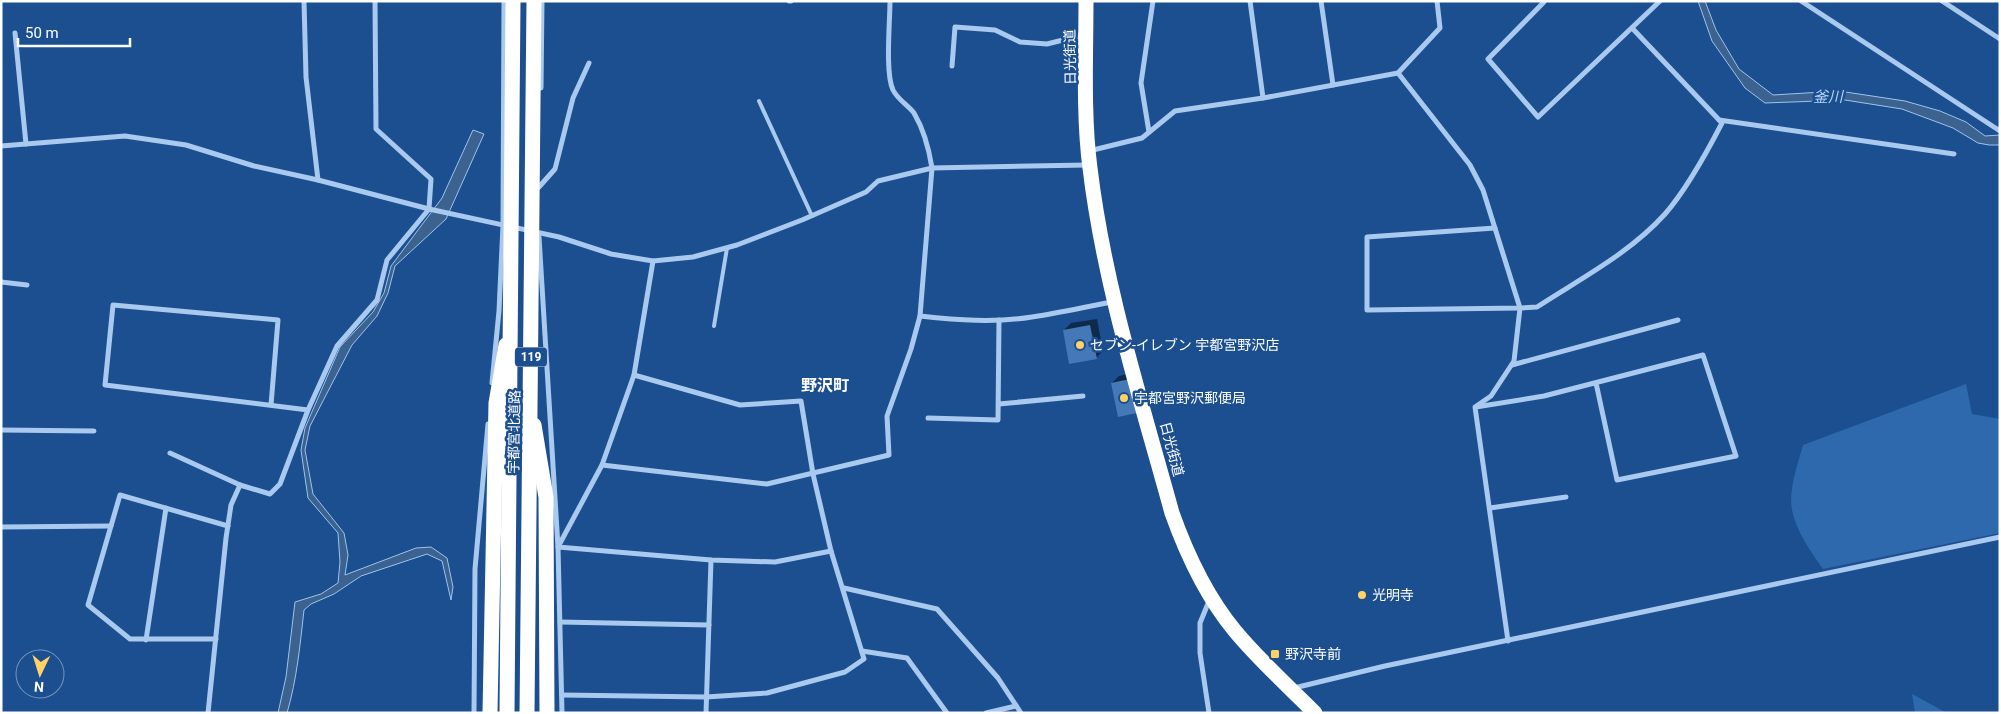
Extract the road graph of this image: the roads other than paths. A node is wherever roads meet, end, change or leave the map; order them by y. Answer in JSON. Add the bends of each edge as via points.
{"nodes":[{"id":1,"x":304,"y":1,"type":"edge"},
{"id":2,"x":375,"y":1,"type":"edge"},
{"id":3,"x":504,"y":1,"type":"edge"},
{"id":4,"x":513,"y":1,"type":"edge"},
{"id":5,"x":534,"y":1,"type":"edge"},
{"id":6,"x":542,"y":1,"type":"edge"},
{"id":7,"x":890,"y":1,"type":"edge"},
{"id":8,"x":1086,"y":1,"type":"edge"},
{"id":9,"x":1153,"y":1,"type":"edge"},
{"id":10,"x":1250,"y":1,"type":"edge"},
{"id":11,"x":1321,"y":1,"type":"edge"},
{"id":12,"x":1437,"y":1,"type":"edge"},
{"id":13,"x":1660,"y":1,"type":"edge"},
{"id":14,"x":1801,"y":1,"type":"edge"},
{"id":15,"x":1942,"y":1,"type":"edge"},
{"id":16,"x":1544,"y":2,"type":"edge"},
{"id":17,"x":1632,"y":28,"type":"junction"},
{"id":18,"x":15,"y":33,"type":"dead end"},
{"id":19,"x":1086,"y":34,"type":"junction"},
{"id":20,"x":2000,"y":38,"type":"edge"},
{"id":21,"x":589,"y":63,"type":"dead end"},
{"id":22,"x":952,"y":66,"type":"dead end"},
{"id":23,"x":1398,"y":73,"type":"junction"},
{"id":24,"x":1333,"y":85,"type":"junction"},
{"id":25,"x":1263,"y":98,"type":"junction"},
{"id":26,"x":540,"y":99,"type":"dead end"},
{"id":27,"x":759,"y":101,"type":"dead end"},
{"id":28,"x":1719,"y":120,"type":"junction"},
{"id":29,"x":2000,"y":131,"type":"edge"},
{"id":30,"x":1149,"y":132,"type":"junction"},
{"id":31,"x":26,"y":144,"type":"junction"},
{"id":32,"x":1,"y":146,"type":"edge"},
{"id":33,"x":1954,"y":154,"type":"dead end"},
{"id":34,"x":1089,"y":158,"type":"junction"},
{"id":35,"x":932,"y":168,"type":"junction"},
{"id":36,"x":539,"y":177,"type":"dead end"},
{"id":37,"x":318,"y":180,"type":"junction"},
{"id":38,"x":539,"y":187,"type":"junction"},
{"id":39,"x":539,"y":196,"type":"dead end"},
{"id":40,"x":429,"y":209,"type":"junction"},
{"id":41,"x":812,"y":216,"type":"junction"},
{"id":42,"x":539,"y":224,"type":"dead end"},
{"id":43,"x":503,"y":225,"type":"junction"},
{"id":44,"x":1495,"y":228,"type":"junction"},
{"id":45,"x":539,"y":233,"type":"junction"},
{"id":46,"x":727,"y":248,"type":"junction"},
{"id":47,"x":653,"y":261,"type":"junction"},
{"id":48,"x":1,"y":282,"type":"edge"},
{"id":49,"x":27,"y":285,"type":"dead end"},
{"id":50,"x":1115,"y":301,"type":"junction"},
{"id":51,"x":1520,"y":308,"type":"junction"},
{"id":52,"x":511,"y":315,"type":"junction"},
{"id":53,"x":920,"y":316,"type":"junction"},
{"id":54,"x":999,"y":320,"type":"junction"},
{"id":55,"x":1678,"y":320,"type":"dead end"},
{"id":56,"x":714,"y":326,"type":"dead end"},
{"id":57,"x":1511,"y":365,"type":"junction"},
{"id":58,"x":634,"y":375,"type":"junction"},
{"id":59,"x":1596,"y":383,"type":"junction"},
{"id":60,"x":1082,"y":396,"type":"dead end"},
{"id":61,"x":999,"y":404,"type":"junction"},
{"id":62,"x":271,"y":405,"type":"junction"},
{"id":63,"x":530,"y":407,"type":"junction"},
{"id":64,"x":1475,"y":408,"type":"junction"},
{"id":65,"x":308,"y":410,"type":"junction"},
{"id":66,"x":928,"y":418,"type":"dead end"},
{"id":67,"x":1,"y":430,"type":"edge"},
{"id":68,"x":94,"y":431,"type":"dead end"},
{"id":69,"x":170,"y":453,"type":"dead end"},
{"id":70,"x":602,"y":465,"type":"junction"},
{"id":71,"x":813,"y":474,"type":"junction"},
{"id":72,"x":240,"y":485,"type":"junction"},
{"id":73,"x":1566,"y":497,"type":"dead end"},
{"id":74,"x":166,"y":508,"type":"junction"},
{"id":75,"x":1490,"y":508,"type":"junction"},
{"id":76,"x":111,"y":526,"type":"junction"},
{"id":77,"x":228,"y":526,"type":"junction"},
{"id":78,"x":1,"y":527,"type":"edge"},
{"id":79,"x":2000,"y":537,"type":"edge"},
{"id":80,"x":558,"y":546,"type":"junction"},
{"id":81,"x":831,"y":551,"type":"junction"},
{"id":82,"x":711,"y":560,"type":"junction"},
{"id":83,"x":844,"y":588,"type":"junction"},
{"id":84,"x":1211,"y":597,"type":"junction"},
{"id":85,"x":560,"y":622,"type":"junction"},
{"id":86,"x":708,"y":625,"type":"junction"},
{"id":87,"x":146,"y":640,"type":"junction"},
{"id":88,"x":216,"y":640,"type":"junction"},
{"id":89,"x":1508,"y":641,"type":"junction"},
{"id":90,"x":862,"y":651,"type":"junction"},
{"id":91,"x":1291,"y":688,"type":"junction"},
{"id":92,"x":562,"y":695,"type":"junction"},
{"id":93,"x":706,"y":697,"type":"junction"},
{"id":94,"x":1016,"y":706,"type":"junction"},
{"id":95,"x":208,"y":713,"type":"edge"},
{"id":96,"x":474,"y":713,"type":"edge"},
{"id":97,"x":490,"y":713,"type":"edge"},
{"id":98,"x":507,"y":713,"type":"edge"},
{"id":99,"x":527,"y":713,"type":"edge"},
{"id":100,"x":548,"y":713,"type":"edge"},
{"id":101,"x":562,"y":713,"type":"edge"},
{"id":102,"x":706,"y":713,"type":"edge"},
{"id":103,"x":947,"y":713,"type":"edge"},
{"id":104,"x":986,"y":713,"type":"edge"},
{"id":105,"x":1021,"y":713,"type":"edge"},
{"id":106,"x":1209,"y":713,"type":"edge"},
{"id":107,"x":1315,"y":713,"type":"edge"}],
"edges":[{"from":1,"to":37,"type":"street","via":[[306,77]]},
{"from":2,"to":40,"type":"street","via":[[376,129],[431,179]]},
{"from":3,"to":43,"type":"street"},
{"from":4,"to":52,"type":"highway","name":"宇都宮北道路","number":"119","bridge":true},
{"from":5,"to":63,"type":"highway","name":"宇都宮北道路","number":"119","bridge":true},
{"from":6,"to":26,"type":"street"},
{"from":7,"to":35,"type":"street","via":[[893,89],[913,112],[923,132]]},
{"from":8,"to":19,"type":"highway","name":"日光街道"},
{"from":9,"to":30,"type":"street","via":[[1141,83]]},
{"from":10,"to":25,"type":"street"},
{"from":11,"to":24,"type":"street"},
{"from":12,"to":23,"type":"street","via":[[1440,28]]},
{"from":13,"to":17,"type":"street"},
{"from":14,"to":29,"type":"street"},
{"from":15,"to":20,"type":"street"},
{"from":16,"to":17,"type":"street","via":[[1488,59],[1538,118]]},
{"from":17,"to":28,"type":"street"},
{"from":18,"to":31,"type":"street"},
{"from":19,"to":22,"type":"street","via":[[1047,44],[1020,42],[995,30],[955,27]]},
{"from":19,"to":34,"type":"highway","name":"日光街道"},
{"from":21,"to":38,"type":"street","via":[[573,98],[555,169]]},
{"from":23,"to":24,"type":"street"},
{"from":23,"to":44,"type":"street","via":[[1470,165],[1483,190]]},
{"from":24,"to":25,"type":"street"},
{"from":25,"to":30,"type":"street","via":[[1175,111]]},
{"from":27,"to":41,"type":"lane"},
{"from":28,"to":33,"type":"street"},
{"from":28,"to":51,"type":"street","via":[[1722,123],[1717,133],[1665,214],[1629,246],[1537,307]]},
{"from":30,"to":34,"type":"street","via":[[1142,138]]},
{"from":31,"to":32,"type":"street"},
{"from":31,"to":37,"type":"street","via":[[124,136],[186,145],[254,166]]},
{"from":34,"to":35,"type":"street"},
{"from":34,"to":50,"type":"highway","name":"日光街道","via":[[1097,220]]},
{"from":35,"to":41,"type":"street","via":[[878,182],[866,192]]},
{"from":35,"to":53,"type":"street"},
{"from":36,"to":38,"type":"street"},
{"from":37,"to":40,"type":"street"},
{"from":38,"to":39,"type":"street"},
{"from":40,"to":43,"type":"street"},
{"from":40,"to":65,"type":"street","via":[[387,260],[377,300],[337,346]]},
{"from":41,"to":46,"type":"street"},
{"from":42,"to":45,"type":"street"},
{"from":43,"to":45,"type":"street"},
{"from":43,"to":96,"type":"street","via":[[499,310],[475,569]]},
{"from":44,"to":51,"type":"street"},
{"from":44,"to":51,"type":"street","via":[[1367,237],[1367,310]]},
{"from":45,"to":47,"type":"street","via":[[611,254]]},
{"from":45,"to":80,"type":"street"},
{"from":46,"to":47,"type":"street","via":[[693,257]]},
{"from":46,"to":56,"type":"lane"},
{"from":47,"to":58,"type":"street"},
{"from":48,"to":49,"type":"street"},
{"from":50,"to":54,"type":"street","via":[[1031,318]]},
{"from":50,"to":84,"type":"highway","name":"日光街道","via":[[1172,513],[1184,545]]},
{"from":51,"to":57,"type":"street"},
{"from":52,"to":97,"type":"highway","bridge":true,"via":[[496,403]]},
{"from":52,"to":98,"type":"highway","name":"宇都宮北道路","number":"119","bridge":true},
{"from":53,"to":54,"type":"street"},
{"from":53,"to":71,"type":"street","via":[[887,416],[889,455]]},
{"from":54,"to":61,"type":"street"},
{"from":55,"to":57,"type":"street"},
{"from":57,"to":64,"type":"street","via":[[1490,396]]},
{"from":58,"to":70,"type":"street"},
{"from":58,"to":71,"type":"street","via":[[740,405],[801,401]]},
{"from":59,"to":59,"type":"street","via":[[1703,355],[1736,456],[1616,480]]},
{"from":59,"to":64,"type":"street"},
{"from":60,"to":61,"type":"street"},
{"from":61,"to":66,"type":"street","via":[[998,420]]},
{"from":62,"to":62,"type":"street","via":[[105,385],[113,305],[278,320]]},
{"from":62,"to":65,"type":"street"},
{"from":63,"to":99,"type":"highway","name":"宇都宮北道路","number":"119","bridge":true},
{"from":63,"to":100,"type":"highway","bridge":true,"via":[[546,497]]},
{"from":64,"to":75,"type":"street"},
{"from":65,"to":72,"type":"street","via":[[280,484],[270,494]]},
{"from":67,"to":68,"type":"street"},
{"from":69,"to":72,"type":"street"},
{"from":70,"to":71,"type":"street","via":[[767,484]]},
{"from":70,"to":80,"type":"street"},
{"from":71,"to":81,"type":"street"},
{"from":72,"to":77,"type":"street","via":[[231,505]]},
{"from":73,"to":75,"type":"street"},
{"from":74,"to":76,"type":"street","via":[[120,495]]},
{"from":74,"to":77,"type":"street"},
{"from":74,"to":87,"type":"street"},
{"from":75,"to":89,"type":"street"},
{"from":76,"to":78,"type":"street"},
{"from":76,"to":87,"type":"street","via":[[88,605],[130,640]]},
{"from":77,"to":88,"type":"street"},
{"from":79,"to":89,"type":"street"},
{"from":80,"to":82,"type":"street"},
{"from":80,"to":85,"type":"street"},
{"from":81,"to":82,"type":"street","via":[[775,562]]},
{"from":81,"to":83,"type":"street"},
{"from":82,"to":86,"type":"street"},
{"from":83,"to":90,"type":"street"},
{"from":83,"to":94,"type":"street","via":[[937,609],[998,678]]},
{"from":84,"to":91,"type":"highway","name":"日光街道","via":[[1234,630]]},
{"from":84,"to":106,"type":"street","via":[[1200,623],[1200,653]]},
{"from":85,"to":86,"type":"street"},
{"from":85,"to":92,"type":"street"},
{"from":86,"to":93,"type":"street"},
{"from":87,"to":88,"type":"street"},
{"from":88,"to":95,"type":"street"},
{"from":89,"to":91,"type":"street"},
{"from":90,"to":93,"type":"street","via":[[864,659],[845,672],[767,693]]},
{"from":90,"to":103,"type":"street","via":[[907,658]]},
{"from":91,"to":107,"type":"highway","name":"日光街道"},
{"from":92,"to":93,"type":"street"},
{"from":92,"to":101,"type":"street"},
{"from":93,"to":102,"type":"street"},
{"from":94,"to":104,"type":"street"},
{"from":94,"to":105,"type":"street"}]}
